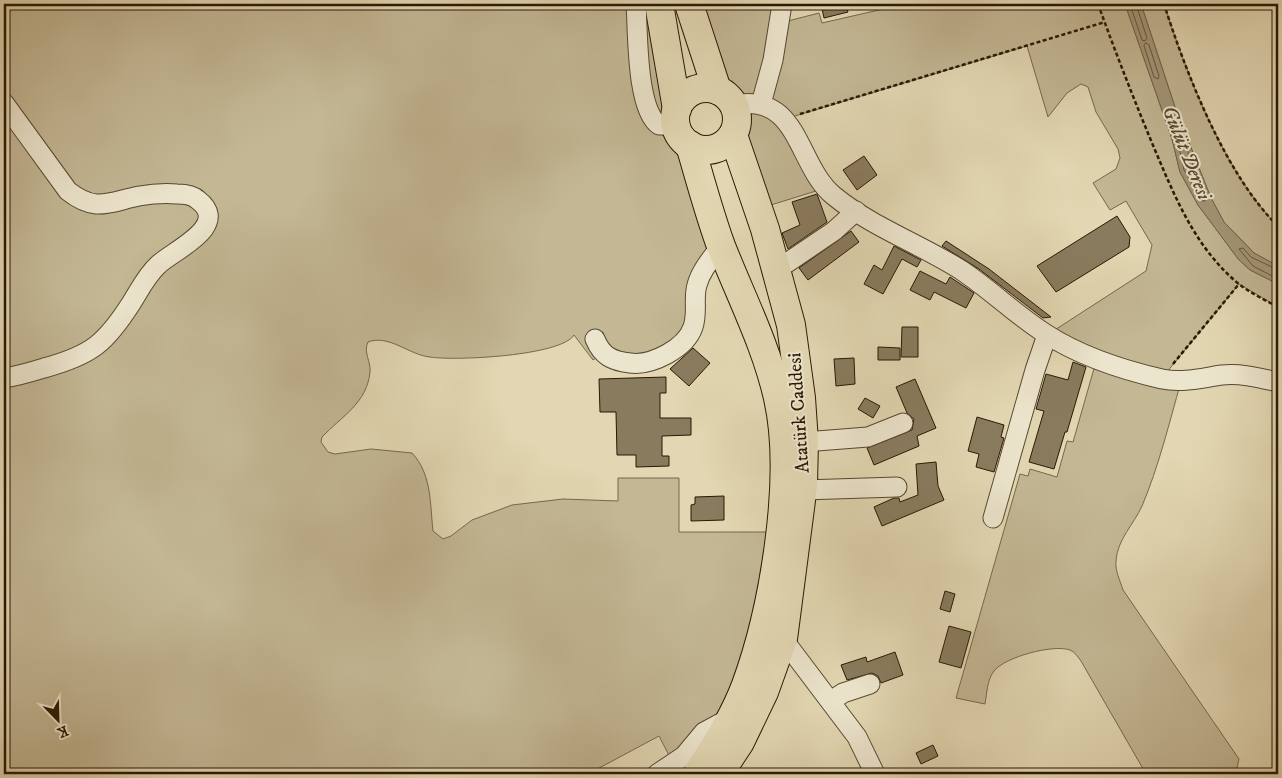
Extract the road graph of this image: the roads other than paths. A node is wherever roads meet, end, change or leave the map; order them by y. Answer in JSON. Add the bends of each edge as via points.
{"nodes":[{"id":1,"x":636,"y":4,"type":"edge"},
{"id":2,"x":659,"y":4,"type":"edge"},
{"id":3,"x":689,"y":4,"type":"edge"},
{"id":4,"x":782,"y":4,"type":"edge"},
{"id":5,"x":725,"y":98,"type":"junction"},
{"id":6,"x":4,"y":103,"type":"edge"},
{"id":7,"x":761,"y":104,"type":"junction"},
{"id":8,"x":681,"y":126,"type":"junction"},
{"id":9,"x":733,"y":135,"type":"junction"},
{"id":10,"x":856,"y":211,"type":"junction"},
{"id":11,"x":722,"y":246,"type":"junction"},
{"id":12,"x":778,"y":269,"type":"junction"},
{"id":13,"x":1048,"y":335,"type":"junction"},
{"id":14,"x":595,"y":339,"type":"dead end"},
{"id":15,"x":4,"y":378,"type":"edge"},
{"id":16,"x":1278,"y":382,"type":"edge"},
{"id":17,"x":903,"y":422,"type":"dead end"},
{"id":18,"x":804,"y":442,"type":"junction"},
{"id":19,"x":897,"y":487,"type":"dead end"},
{"id":20,"x":803,"y":490,"type":"junction"},
{"id":21,"x":993,"y":518,"type":"dead end"},
{"id":22,"x":783,"y":639,"type":"junction"},
{"id":23,"x":870,"y":684,"type":"dead end"},
{"id":24,"x":831,"y":701,"type":"junction"},
{"id":25,"x":730,"y":718,"type":"junction"},
{"id":26,"x":657,"y":774,"type":"edge"},
{"id":27,"x":697,"y":774,"type":"edge"},
{"id":28,"x":719,"y":774,"type":"edge"},
{"id":29,"x":875,"y":774,"type":"edge"}],
"edges":[{"from":1,"to":8,"type":"street","via":[[641,68],[650,118],[659,125]]},
{"from":2,"to":8,"type":"highway","name":"Atatürk Caddesi"},
{"from":3,"to":5,"type":"highway","name":"Atatürk Caddesi"},
{"from":4,"to":7,"type":"street","via":[[773,60]]},
{"from":5,"to":7,"type":"street"},
{"from":5,"to":8,"type":"highway","via":[[705,88],[686,95]]},
{"from":5,"to":9,"type":"highway","name":"Atatürk Caddesi","via":[[737,117]]},
{"from":6,"to":15,"type":"street","via":[[68,191],[77,198],[87,203],[107,205],[139,196],[186,194],[198,198],[204,205],[207,221],[201,234],[159,264],[116,326],[91,351],[59,364]]},
{"from":7,"to":10,"type":"street","via":[[785,119],[822,184]]},
{"from":8,"to":9,"type":"highway","via":[[702,149],[714,149]]},
{"from":8,"to":11,"type":"highway","name":"Atatürk Caddesi"},
{"from":9,"to":12,"type":"highway","name":"Atatürk Caddesi"},
{"from":10,"to":12,"type":"street","via":[[827,236]]},
{"from":10,"to":13,"type":"street","via":[[961,270]]},
{"from":11,"to":14,"type":"street","via":[[696,286],[693,327],[670,352],[634,364],[619,362],[606,357]]},
{"from":11,"to":25,"type":"highway","name":"Atatürk Caddesi","via":[[771,369],[784,443],[782,521],[765,625],[745,686]]},
{"from":12,"to":18,"type":"highway","name":"Atatürk Caddesi","via":[[791,325]]},
{"from":13,"to":16,"type":"street","via":[[1116,366],[1162,379],[1181,382],[1242,375]]},
{"from":13,"to":21,"type":"street"},
{"from":17,"to":18,"type":"street","via":[[868,437]]},
{"from":18,"to":20,"type":"highway","name":"Atatürk Caddesi"},
{"from":19,"to":20,"type":"street"},
{"from":20,"to":22,"type":"highway","name":"Atatürk Caddesi"},
{"from":22,"to":24,"type":"street"},
{"from":22,"to":28,"type":"highway","name":"Atatürk Caddesi","via":[[764,692],[740,742]]},
{"from":23,"to":24,"type":"street","via":[[843,693]]},
{"from":24,"to":29,"type":"street","via":[[857,737]]},
{"from":25,"to":26,"type":"street","via":[[704,732],[684,756]]},
{"from":25,"to":27,"type":"highway","name":"Atatürk Caddesi"}]}
